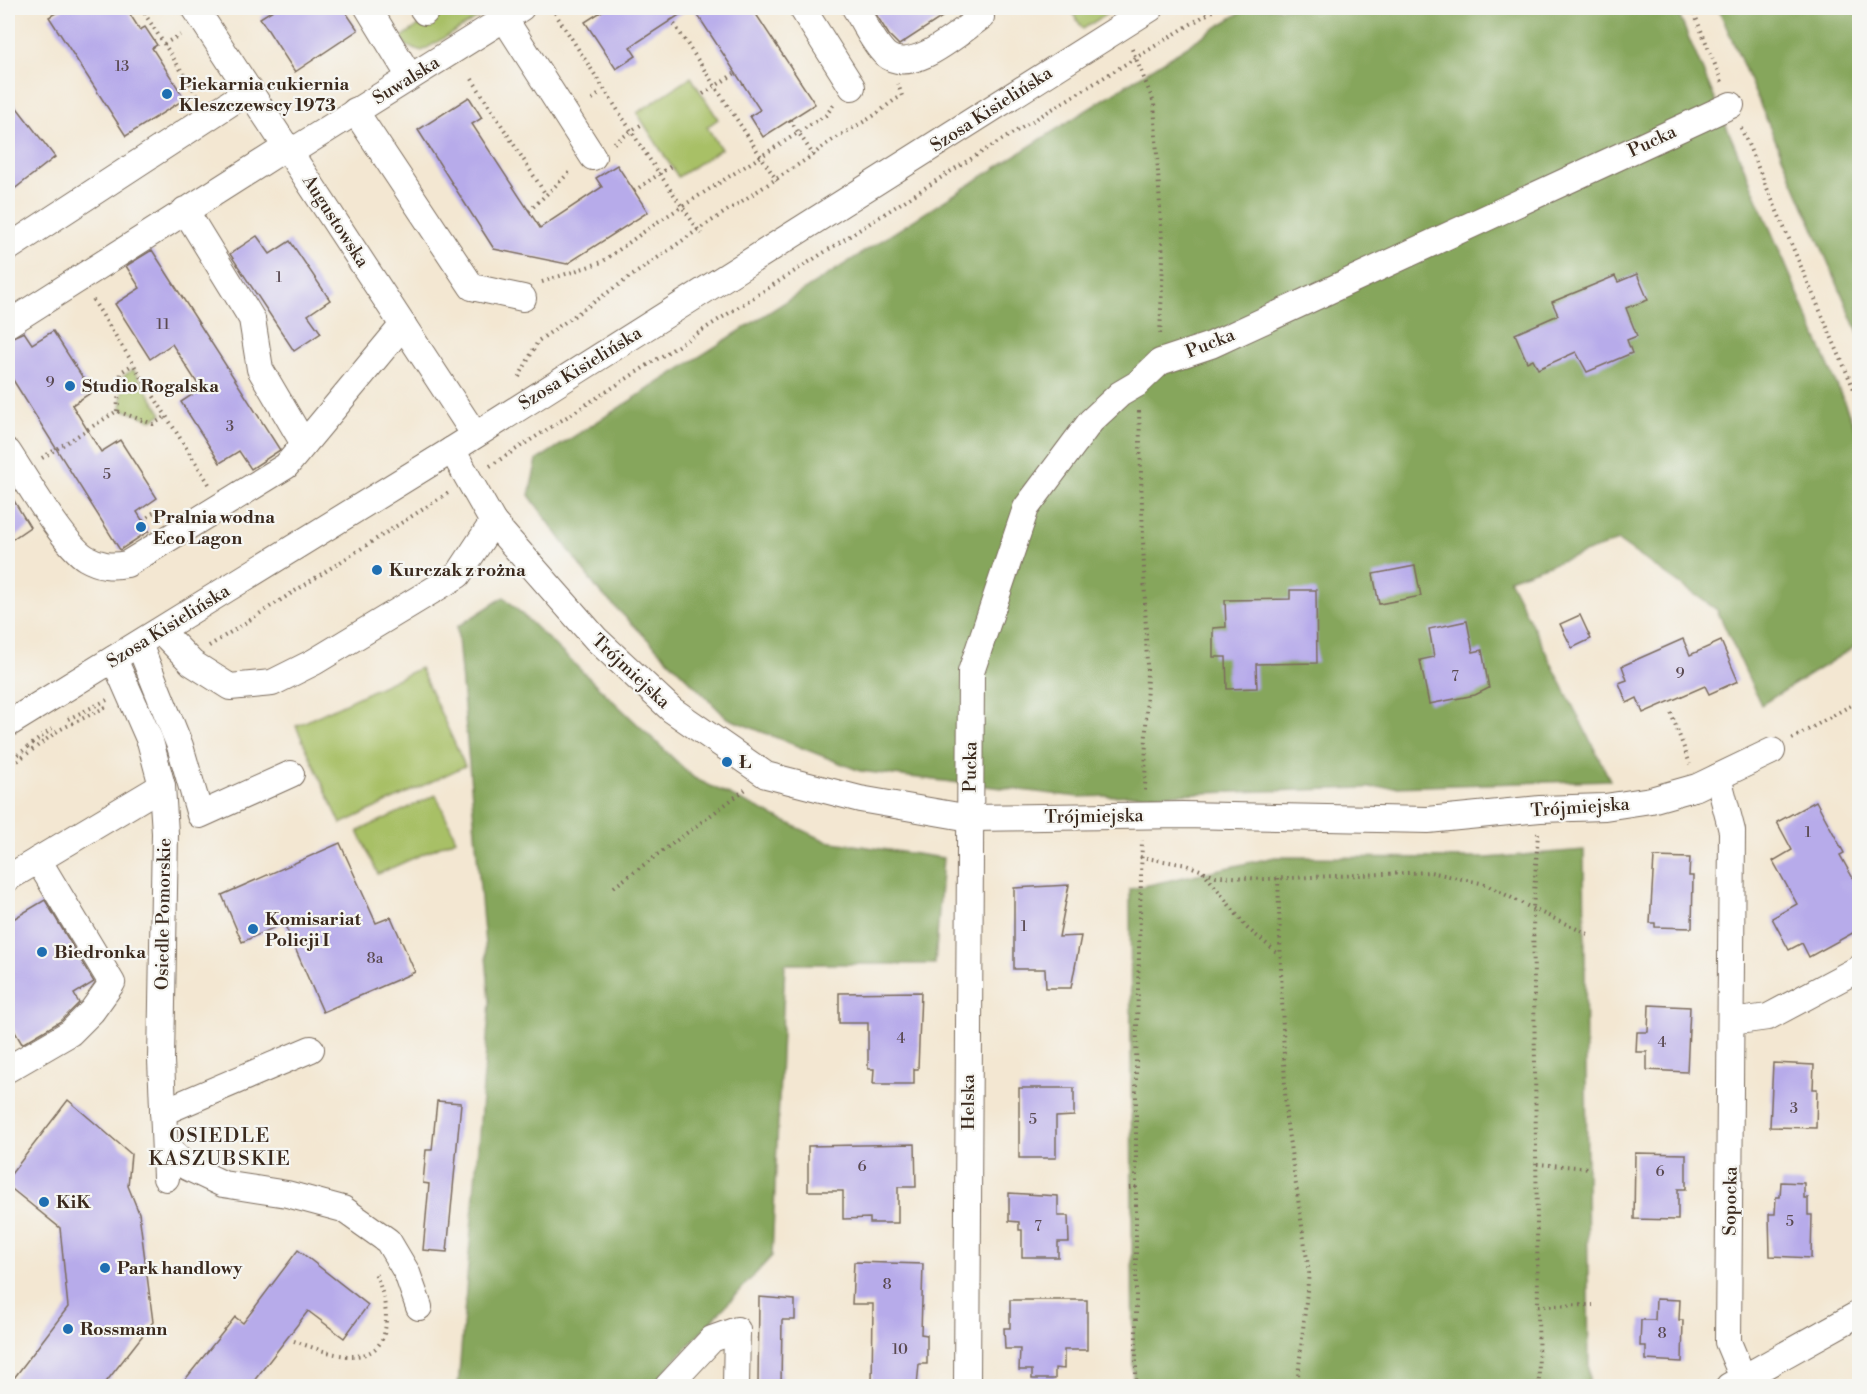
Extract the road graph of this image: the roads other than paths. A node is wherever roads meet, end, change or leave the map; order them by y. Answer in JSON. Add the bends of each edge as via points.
{"nodes":[{"id":1,"x":195,"y":8,"type":"edge"},
{"id":2,"x":368,"y":8,"type":"edge"},
{"id":3,"x":802,"y":8,"type":"edge"},
{"id":4,"x":855,"y":8,"type":"edge"},
{"id":5,"x":1150,"y":8,"type":"edge"},
{"id":6,"x":512,"y":13,"type":"edge"},
{"id":7,"x":982,"y":19,"type":"edge"},
{"id":8,"x":410,"y":77,"type":"junction"},
{"id":9,"x":852,"y":87,"type":"dead end"},
{"id":10,"x":250,"y":90,"type":"junction"},
{"id":11,"x":1731,"y":105,"type":"road end"},
{"id":12,"x":355,"y":111,"type":"junction"},
{"id":13,"x":289,"y":149,"type":"junction"},
{"id":14,"x":593,"y":157,"type":"road end"},
{"id":15,"x":185,"y":210,"type":"junction"},
{"id":16,"x":8,"y":248,"type":"edge"},
{"id":17,"x":519,"y":298,"type":"road end"},
{"id":18,"x":8,"y":324,"type":"edge"},
{"id":19,"x":403,"y":325,"type":"junction"},
{"id":20,"x":475,"y":435,"type":"junction"},
{"id":21,"x":304,"y":444,"type":"junction"},
{"id":22,"x":452,"y":450,"type":"junction"},
{"id":23,"x":14,"y":462,"type":"edge"},
{"id":24,"x":493,"y":522,"type":"junction"},
{"id":25,"x":150,"y":638,"type":"junction"},
{"id":26,"x":114,"y":659,"type":"junction"},
{"id":27,"x":8,"y":724,"type":"edge"},
{"id":28,"x":1772,"y":751,"type":"road end"},
{"id":29,"x":291,"y":774,"type":"dead end"},
{"id":30,"x":1708,"y":782,"type":"junction"},
{"id":31,"x":162,"y":786,"type":"junction"},
{"id":32,"x":970,"y":818,"type":"junction"},
{"id":33,"x":38,"y":860,"type":"junction"},
{"id":34,"x":8,"y":878,"type":"edge"},
{"id":35,"x":1860,"y":968,"type":"edge"},
{"id":36,"x":1731,"y":1022,"type":"junction"},
{"id":37,"x":311,"y":1049,"type":"dead end"},
{"id":38,"x":8,"y":1069,"type":"edge"},
{"id":39,"x":163,"y":1112,"type":"junction"},
{"id":40,"x":165,"y":1146,"type":"junction"},
{"id":41,"x":166,"y":1178,"type":"dead end"},
{"id":42,"x":419,"y":1307,"type":"dead end"},
{"id":43,"x":1860,"y":1313,"type":"edge"},
{"id":44,"x":1736,"y":1382,"type":"edge"},
{"id":45,"x":668,"y":1386,"type":"edge"},
{"id":46,"x":736,"y":1386,"type":"edge"},
{"id":47,"x":967,"y":1386,"type":"edge"}],
"edges":[{"from":1,"to":10,"type":"street","name":"Augustowska"},
{"from":2,"to":8,"type":"street"},
{"from":3,"to":9,"type":"street"},
{"from":4,"to":7,"type":"street","via":[[885,54],[901,62],[924,55]]},
{"from":5,"to":20,"type":"street","name":"Szosa Kisielińska"},
{"from":6,"to":8,"type":"street","name":"Suwalska"},
{"from":6,"to":14,"type":"street"},
{"from":8,"to":12,"type":"street","name":"Suwalska"},
{"from":10,"to":13,"type":"street","name":"Augustowska"},
{"from":10,"to":16,"type":"street"},
{"from":11,"to":32,"type":"street","name":"Pucka","via":[[1211,345],[1165,360],[1091,421],[1026,508],[971,672]]},
{"from":12,"to":13,"type":"street","name":"Suwalska"},
{"from":12,"to":17,"type":"street","via":[[472,287]]},
{"from":13,"to":15,"type":"street","name":"Suwalska"},
{"from":13,"to":19,"type":"street","name":"Augustowska"},
{"from":15,"to":18,"type":"street","name":"Suwalska"},
{"from":15,"to":21,"type":"street","via":[[252,319],[260,369]]},
{"from":19,"to":20,"type":"street","name":"Augustowska"},
{"from":19,"to":21,"type":"street"},
{"from":20,"to":22,"type":"street","name":"Szosa Kisielińska"},
{"from":21,"to":23,"type":"street","via":[[286,466],[127,564],[108,567],[86,558],[69,542]]},
{"from":22,"to":24,"type":"street","name":"Trójmiejska"},
{"from":22,"to":25,"type":"street","name":"Szosa Kisielińska"},
{"from":24,"to":25,"type":"street","via":[[458,575],[272,683],[230,687]]},
{"from":24,"to":32,"type":"street","name":"Trójmiejska","via":[[596,639],[664,702],[766,775],[860,799]]},
{"from":25,"to":26,"type":"street","name":"Szosa Kisielińska"},
{"from":25,"to":29,"type":"street","via":[[200,814]]},
{"from":26,"to":27,"type":"street","name":"Szosa Kisielińska"},
{"from":26,"to":31,"type":"street","name":"Osiedle Pomorskie","via":[[119,698],[150,741]]},
{"from":28,"to":30,"type":"street","name":"Trójmiejska"},
{"from":30,"to":32,"type":"street","name":"Trójmiejska","via":[[1651,800],[1605,807],[1428,820]]},
{"from":30,"to":36,"type":"street","name":"Sopocka","via":[[1732,831]]},
{"from":31,"to":33,"type":"street"},
{"from":31,"to":39,"type":"street","name":"Osiedle Pomorskie"},
{"from":32,"to":47,"type":"street","name":"Helska"},
{"from":33,"to":34,"type":"street"},
{"from":33,"to":38,"type":"street","via":[[112,983],[70,1033]]},
{"from":35,"to":36,"type":"street","via":[[1768,1017]]},
{"from":36,"to":44,"type":"street","name":"Sopocka","via":[[1728,1342]]},
{"from":37,"to":39,"type":"street"},
{"from":39,"to":40,"type":"street","name":"Osiedle Pomorskie"},
{"from":40,"to":41,"type":"street","name":"Osiedle Pomorskie"},
{"from":40,"to":42,"type":"street","via":[[187,1167],[223,1185],[287,1194],[343,1209],[388,1241],[407,1273]]},
{"from":43,"to":44,"type":"street","name":"Sopocka"},
{"from":45,"to":46,"type":"street","via":[[712,1340],[737,1330]]}]}
